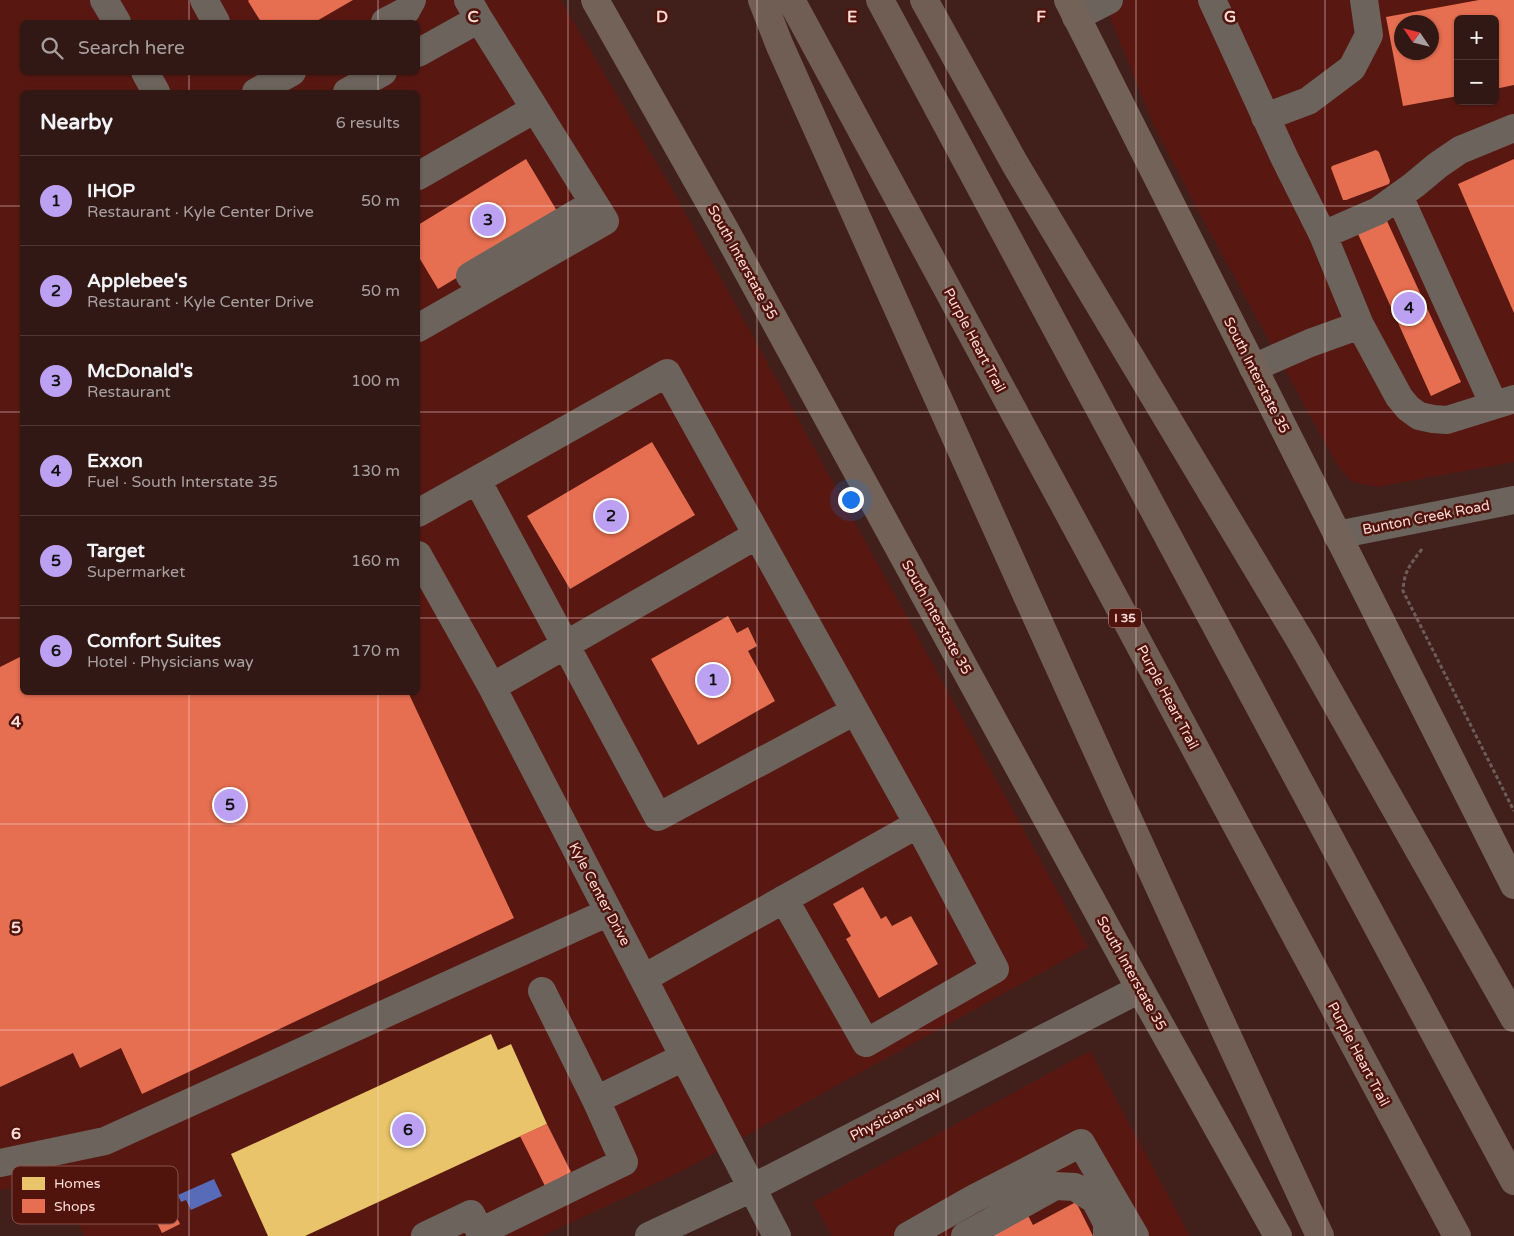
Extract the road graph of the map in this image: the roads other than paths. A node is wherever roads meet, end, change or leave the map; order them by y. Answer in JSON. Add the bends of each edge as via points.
{"nodes":[{"id":1,"x":104,"y":0,"type":"edge"},
{"id":2,"x":412,"y":0,"type":"edge"},
{"id":3,"x":595,"y":0,"type":"edge"},
{"id":4,"x":762,"y":0,"type":"edge"},
{"id":5,"x":791,"y":0,"type":"edge"},
{"id":6,"x":880,"y":0,"type":"edge"},
{"id":7,"x":924,"y":0,"type":"edge"},
{"id":8,"x":1109,"y":0,"type":"edge"},
{"id":9,"x":1212,"y":0,"type":"edge"},
{"id":10,"x":1364,"y":0,"type":"edge"},
{"id":11,"x":474,"y":9,"type":"edge"},
{"id":12,"x":1072,"y":9,"type":"edge"},
{"id":13,"x":116,"y":20,"type":"edge"},
{"id":14,"x":389,"y":20,"type":"edge"},
{"id":15,"x":420,"y":51,"type":"edge"},
{"id":16,"x":147,"y":75,"type":"edge"},
{"id":17,"x":283,"y":75,"type":"edge"},
{"id":18,"x":378,"y":75,"type":"edge"},
{"id":19,"x":252,"y":86,"type":"edge"},
{"id":20,"x":155,"y":90,"type":"edge"},
{"id":21,"x":351,"y":90,"type":"edge"},
{"id":22,"x":532,"y":104,"type":"junction"},
{"id":23,"x":1265,"y":117,"type":"junction"},
{"id":24,"x":1514,"y":128,"type":"edge"},
{"id":25,"x":420,"y":161,"type":"edge"},
{"id":26,"x":420,"y":175,"type":"edge"},
{"id":27,"x":1399,"y":196,"type":"junction"},
{"id":28,"x":594,"y":203,"type":"junction"},
{"id":29,"x":1322,"y":234,"type":"junction"},
{"id":30,"x":420,"y":307,"type":"edge"},
{"id":31,"x":1360,"y":324,"type":"junction"},
{"id":32,"x":420,"y":327,"type":"edge"},
{"id":33,"x":1253,"y":368,"type":"junction"},
{"id":34,"x":1504,"y":402,"type":"edge"},
{"id":35,"x":477,"y":480,"type":"junction"},
{"id":36,"x":1514,"y":500,"type":"edge"},
{"id":37,"x":420,"y":513,"type":"edge"},
{"id":38,"x":1337,"y":534,"type":"junction"},
{"id":39,"x":757,"y":535,"type":"junction"},
{"id":40,"x":420,"y":559,"type":"edge"},
{"id":41,"x":566,"y":645,"type":"junction"},
{"id":42,"x":492,"y":687,"type":"junction"},
{"id":43,"x":854,"y":710,"type":"junction"},
{"id":44,"x":918,"y":824,"type":"junction"},
{"id":45,"x":1514,"y":885,"type":"edge"},
{"id":46,"x":784,"y":899,"type":"junction"},
{"id":47,"x":610,"y":912,"type":"junction"},
{"id":48,"x":644,"y":978,"type":"junction"},
{"id":49,"x":1140,"y":989,"type":"junction"},
{"id":50,"x":542,"y":991,"type":"dead end"},
{"id":51,"x":1514,"y":1018,"type":"edge"},
{"id":52,"x":684,"y":1057,"type":"junction"},
{"id":53,"x":596,"y":1100,"type":"junction"},
{"id":54,"x":0,"y":1163,"type":"edge"},
{"id":55,"x":1514,"y":1181,"type":"edge"},
{"id":56,"x":752,"y":1188,"type":"junction"},
{"id":57,"x":481,"y":1234,"type":"edge"},
{"id":58,"x":426,"y":1236,"type":"edge"},
{"id":59,"x":649,"y":1236,"type":"edge"},
{"id":60,"x":777,"y":1236,"type":"edge"},
{"id":61,"x":908,"y":1236,"type":"edge"},
{"id":62,"x":965,"y":1236,"type":"edge"},
{"id":63,"x":1107,"y":1236,"type":"edge"},
{"id":64,"x":1135,"y":1236,"type":"edge"},
{"id":65,"x":1278,"y":1236,"type":"edge"},
{"id":66,"x":1320,"y":1236,"type":"edge"},
{"id":67,"x":1457,"y":1236,"type":"edge"}],
"edges":[{"from":1,"to":13,"type":"street"},
{"from":2,"to":14,"type":"street","via":[[406,12]]},
{"from":3,"to":49,"type":"main road","name":"South Interstate 35","via":[[729,237]]},
{"from":4,"to":66,"type":"highway","via":[[942,408]]},
{"from":5,"to":67,"type":"highway","name":"Purple Heart Trail","number":"I 35"},
{"from":6,"to":55,"type":"highway"},
{"from":7,"to":51,"type":"highway","via":[[1015,164],[1300,642]]},
{"from":8,"to":12,"type":"street"},
{"from":9,"to":23,"type":"street"},
{"from":10,"to":23,"type":"street","via":[[1369,35],[1352,68],[1308,101]]},
{"from":11,"to":15,"type":"street"},
{"from":11,"to":22,"type":"street"},
{"from":12,"to":33,"type":"main road","name":"South Interstate 35"},
{"from":16,"to":20,"type":"street"},
{"from":17,"to":19,"type":"street"},
{"from":18,"to":21,"type":"street"},
{"from":22,"to":25,"type":"street"},
{"from":22,"to":26,"type":"street"},
{"from":22,"to":28,"type":"street"},
{"from":23,"to":29,"type":"street"},
{"from":24,"to":27,"type":"street","via":[[1460,150]]},
{"from":27,"to":29,"type":"street","via":[[1378,211]]},
{"from":27,"to":34,"type":"street"},
{"from":28,"to":30,"type":"street"},
{"from":28,"to":32,"type":"street","via":[[605,221]]},
{"from":29,"to":31,"type":"street"},
{"from":31,"to":33,"type":"street"},
{"from":31,"to":34,"type":"street","via":[[1399,397],[1420,416],[1447,420]]},
{"from":33,"to":38,"type":"main road","name":"South Interstate 35"},
{"from":35,"to":37,"type":"street"},
{"from":35,"to":39,"type":"street","via":[[667,373]]},
{"from":35,"to":41,"type":"street"},
{"from":36,"to":38,"type":"street","name":"Bunton Creek Road"},
{"from":38,"to":45,"type":"main road","name":"South Interstate 35"},
{"from":39,"to":41,"type":"street"},
{"from":39,"to":43,"type":"street"},
{"from":40,"to":42,"type":"street","name":"Kyle Center Drive"},
{"from":41,"to":42,"type":"street"},
{"from":41,"to":43,"type":"street","via":[[658,817]]},
{"from":42,"to":47,"type":"street","name":"Kyle Center Drive"},
{"from":43,"to":44,"type":"street"},
{"from":44,"to":46,"type":"street"},
{"from":44,"to":46,"type":"street","via":[[995,969],[866,1043]]},
{"from":46,"to":48,"type":"street"},
{"from":47,"to":48,"type":"street","name":"Kyle Center Drive"},
{"from":47,"to":54,"type":"street","via":[[105,1141]]},
{"from":48,"to":52,"type":"street","name":"Kyle Center Drive"},
{"from":49,"to":56,"type":"street","name":"Physicians way"},
{"from":49,"to":65,"type":"main road","name":"South Interstate 35"},
{"from":50,"to":53,"type":"street"},
{"from":52,"to":53,"type":"street"},
{"from":52,"to":56,"type":"street","name":"Kyle Center Drive"},
{"from":53,"to":57,"type":"street","via":[[624,1162]]},
{"from":56,"to":59,"type":"street","name":"Physicians way"},
{"from":56,"to":60,"type":"street","name":"Kyle Center Drive"},
{"from":57,"to":58,"type":"street","via":[[471,1214]]},
{"from":61,"to":64,"type":"street","via":[[1081,1142]]},
{"from":62,"to":63,"type":"street","via":[[1055,1186],[1075,1187],[1095,1200],[1108,1223]]}]}
